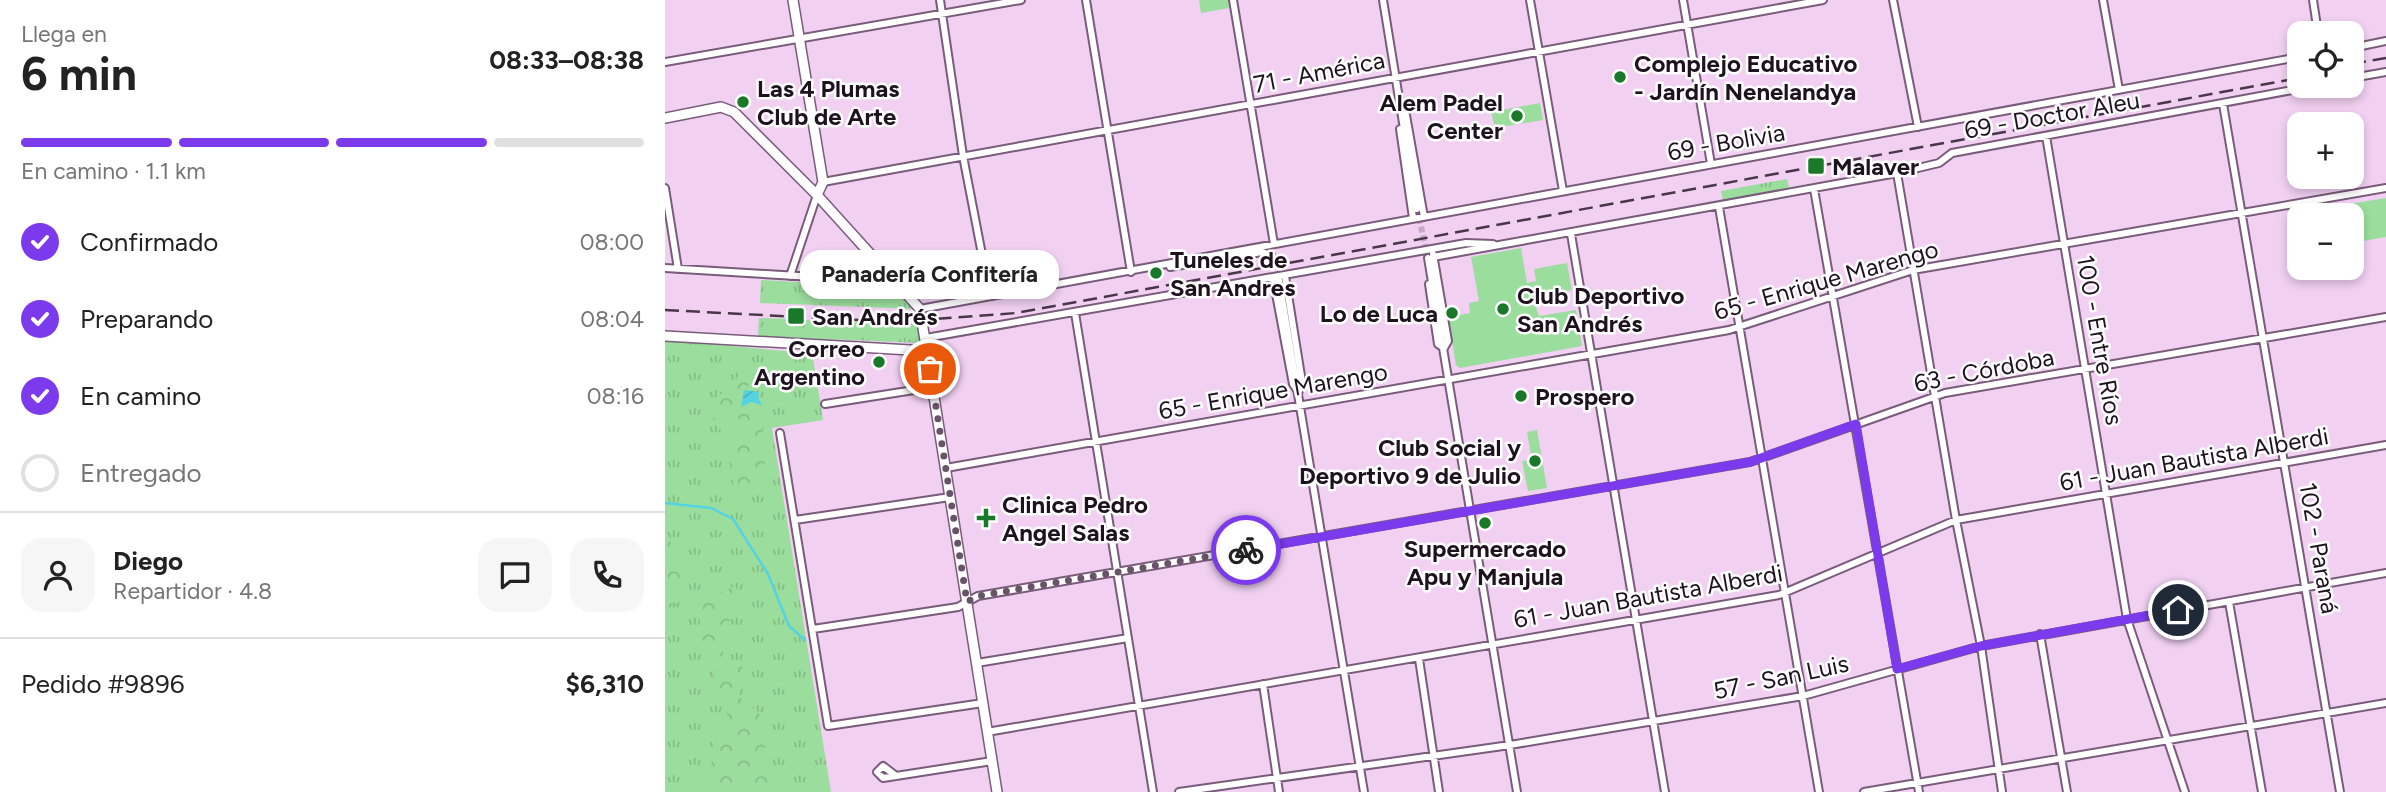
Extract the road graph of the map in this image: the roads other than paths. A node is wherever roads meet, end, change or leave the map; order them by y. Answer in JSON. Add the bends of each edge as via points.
{"nodes":[{"id":1,"x":793,"y":0,"type":"edge"},
{"id":2,"x":940,"y":0,"type":"edge"},
{"id":3,"x":1021,"y":0,"type":"edge"},
{"id":4,"x":1086,"y":0,"type":"edge"},
{"id":5,"x":1233,"y":0,"type":"edge"},
{"id":6,"x":1383,"y":0,"type":"edge"},
{"id":7,"x":1530,"y":0,"type":"edge"},
{"id":8,"x":1683,"y":0,"type":"edge"},
{"id":9,"x":1823,"y":0,"type":"edge"},
{"id":10,"x":1893,"y":0,"type":"edge"},
{"id":11,"x":2103,"y":0,"type":"edge"},
{"id":12,"x":2313,"y":0,"type":"edge"},
{"id":13,"x":942,"y":15,"type":"junction"},
{"id":14,"x":2316,"y":21,"type":"edge"},
{"id":15,"x":1688,"y":24,"type":"junction"},
{"id":16,"x":800,"y":40,"type":"junction"},
{"id":17,"x":2386,"y":41,"type":"edge"},
{"id":18,"x":2364,"y":46,"type":"edge"},
{"id":19,"x":1539,"y":50,"type":"junction"},
{"id":20,"x":2287,"y":59,"type":"edge"},
{"id":21,"x":665,"y":62,"type":"edge"},
{"id":22,"x":2386,"y":72,"type":"edge"},
{"id":23,"x":2364,"y":76,"type":"edge"},
{"id":24,"x":1395,"y":77,"type":"junction"},
{"id":25,"x":2119,"y":90,"type":"junction"},
{"id":26,"x":2287,"y":91,"type":"edge"},
{"id":27,"x":1400,"y":102,"type":"junction"},
{"id":28,"x":1251,"y":104,"type":"junction"},
{"id":29,"x":2223,"y":104,"type":"junction"},
{"id":30,"x":665,"y":118,"type":"edge"},
{"id":31,"x":1918,"y":127,"type":"junction"},
{"id":32,"x":1108,"y":131,"type":"junction"},
{"id":33,"x":2046,"y":136,"type":"junction"},
{"id":34,"x":963,"y":156,"type":"junction"},
{"id":35,"x":1711,"y":164,"type":"junction"},
{"id":36,"x":1897,"y":173,"type":"junction"},
{"id":37,"x":823,"y":182,"type":"junction"},
{"id":38,"x":665,"y":188,"type":"edge"},
{"id":39,"x":2386,"y":188,"type":"edge"},
{"id":40,"x":1814,"y":189,"type":"junction"},
{"id":41,"x":1563,"y":191,"type":"junction"},
{"id":42,"x":817,"y":195,"type":"junction"},
{"id":43,"x":1719,"y":207,"type":"junction"},
{"id":44,"x":1417,"y":209,"type":"tunnel mouth"},
{"id":45,"x":2243,"y":213,"type":"junction"},
{"id":46,"x":1424,"y":217,"type":"junction"},
{"id":47,"x":1413,"y":218,"type":"junction"},
{"id":48,"x":1571,"y":233,"type":"junction"},
{"id":49,"x":1274,"y":244,"type":"junction"},
{"id":50,"x":1512,"y":244,"type":"junction"},
{"id":51,"x":2064,"y":244,"type":"junction"},
{"id":52,"x":1432,"y":249,"type":"junction"},
{"id":53,"x":1423,"y":251,"type":"junction"},
{"id":54,"x":1271,"y":255,"type":"dead end"},
{"id":55,"x":1431,"y":258,"type":"junction"},
{"id":56,"x":1160,"y":266,"type":"junction"},
{"id":57,"x":665,"y":268,"type":"edge"},
{"id":58,"x":678,"y":269,"type":"junction"},
{"id":59,"x":1913,"y":270,"type":"junction"},
{"id":60,"x":1131,"y":272,"type":"junction"},
{"id":61,"x":790,"y":276,"type":"junction"},
{"id":62,"x":1279,"y":278,"type":"junction"},
{"id":63,"x":896,"y":282,"type":"junction"},
{"id":64,"x":1834,"y":295,"type":"junction"},
{"id":65,"x":990,"y":296,"type":"junction"},
{"id":66,"x":920,"y":309,"type":"junction"},
{"id":67,"x":1075,"y":313,"type":"junction"},
{"id":68,"x":2386,"y":317,"type":"edge"},
{"id":69,"x":1739,"y":328,"type":"junction"},
{"id":70,"x":665,"y":336,"type":"edge"},
{"id":71,"x":926,"y":338,"type":"junction"},
{"id":72,"x":2264,"y":339,"type":"junction"},
{"id":73,"x":1444,"y":348,"type":"junction"},
{"id":74,"x":928,"y":351,"type":"junction"},
{"id":75,"x":1592,"y":356,"type":"junction"},
{"id":76,"x":2086,"y":370,"type":"junction"},
{"id":77,"x":1449,"y":379,"type":"junction"},
{"id":78,"x":933,"y":387,"type":"junction"},
{"id":79,"x":1298,"y":391,"type":"junction"},
{"id":80,"x":1935,"y":396,"type":"junction"},
{"id":81,"x":825,"y":404,"type":"dead end"},
{"id":82,"x":1301,"y":404,"type":"junction"},
{"id":83,"x":1856,"y":424,"type":"junction"},
{"id":84,"x":780,"y":433,"type":"dead end"},
{"id":85,"x":1096,"y":442,"type":"junction"},
{"id":86,"x":2386,"y":445,"type":"edge"},
{"id":87,"x":1762,"y":459,"type":"junction"},
{"id":88,"x":2285,"y":464,"type":"junction"},
{"id":89,"x":946,"y":468,"type":"junction"},
{"id":90,"x":1613,"y":484,"type":"junction"},
{"id":91,"x":2107,"y":494,"type":"junction"},
{"id":92,"x":950,"y":497,"type":"junction"},
{"id":93,"x":1471,"y":508,"type":"junction"},
{"id":94,"x":795,"y":520,"type":"junction"},
{"id":95,"x":1956,"y":520,"type":"junction"},
{"id":96,"x":1323,"y":537,"type":"junction"},
{"id":97,"x":1877,"y":554,"type":"junction"},
{"id":98,"x":1118,"y":572,"type":"junction"},
{"id":99,"x":2386,"y":573,"type":"edge"},
{"id":100,"x":2306,"y":587,"type":"junction"},
{"id":101,"x":1784,"y":593,"type":"junction"},
{"id":102,"x":967,"y":602,"type":"junction"},
{"id":103,"x":2229,"y":602,"type":"junction"},
{"id":104,"x":1635,"y":619,"type":"junction"},
{"id":105,"x":2127,"y":619,"type":"junction"},
{"id":106,"x":813,"y":629,"type":"junction"},
{"id":107,"x":2040,"y":634,"type":"junction"},
{"id":108,"x":1128,"y":638,"type":"junction"},
{"id":109,"x":1493,"y":644,"type":"junction"},
{"id":110,"x":1981,"y":646,"type":"junction"},
{"id":111,"x":1419,"y":659,"type":"junction"},
{"id":112,"x":977,"y":663,"type":"junction"},
{"id":113,"x":1344,"y":669,"type":"junction"},
{"id":114,"x":1897,"y":669,"type":"junction"},
{"id":115,"x":1263,"y":684,"type":"junction"},
{"id":116,"x":1803,"y":696,"type":"junction"},
{"id":117,"x":983,"y":703,"type":"junction"},
{"id":118,"x":2386,"y":703,"type":"edge"},
{"id":119,"x":1139,"y":704,"type":"junction"},
{"id":120,"x":2327,"y":712,"type":"junction"},
{"id":121,"x":1653,"y":722,"type":"junction"},
{"id":122,"x":2250,"y":726,"type":"junction"},
{"id":123,"x":987,"y":732,"type":"junction"},
{"id":124,"x":2168,"y":739,"type":"junction"},
{"id":125,"x":1510,"y":746,"type":"junction"},
{"id":126,"x":1433,"y":755,"type":"junction"},
{"id":127,"x":2061,"y":758,"type":"junction"},
{"id":128,"x":992,"y":761,"type":"junction"},
{"id":129,"x":1359,"y":764,"type":"junction"},
{"id":130,"x":1998,"y":769,"type":"junction"},
{"id":131,"x":897,"y":776,"type":"dead end"},
{"id":132,"x":1277,"y":777,"type":"junction"},
{"id":133,"x":1917,"y":783,"type":"junction"},
{"id":134,"x":997,"y":792,"type":"edge"},
{"id":135,"x":1153,"y":792,"type":"edge"},
{"id":136,"x":1179,"y":792,"type":"edge"},
{"id":137,"x":1279,"y":792,"type":"edge"},
{"id":138,"x":1363,"y":792,"type":"edge"},
{"id":139,"x":1439,"y":792,"type":"edge"},
{"id":140,"x":1517,"y":792,"type":"edge"},
{"id":141,"x":1665,"y":792,"type":"edge"},
{"id":142,"x":1819,"y":792,"type":"edge"},
{"id":143,"x":1864,"y":792,"type":"edge"},
{"id":144,"x":1919,"y":792,"type":"edge"},
{"id":145,"x":2002,"y":792,"type":"edge"},
{"id":146,"x":2067,"y":792,"type":"edge"},
{"id":147,"x":2185,"y":792,"type":"edge"},
{"id":148,"x":2262,"y":792,"type":"edge"},
{"id":149,"x":2340,"y":792,"type":"edge"}],
"edges":[{"from":1,"to":16,"type":"main road"},
{"from":2,"to":13,"type":"street"},
{"from":3,"to":13,"type":"street"},
{"from":4,"to":32,"type":"street"},
{"from":5,"to":28,"type":"street"},
{"from":6,"to":24,"type":"street"},
{"from":7,"to":19,"type":"street"},
{"from":8,"to":15,"type":"street"},
{"from":9,"to":15,"type":"street","name":"71 - América"},
{"from":10,"to":31,"type":"street"},
{"from":11,"to":25,"type":"street"},
{"from":12,"to":14,"type":"street"},
{"from":13,"to":16,"type":"street"},
{"from":13,"to":34,"type":"street"},
{"from":15,"to":19,"type":"street","name":"71 - América"},
{"from":15,"to":35,"type":"street"},
{"from":16,"to":21,"type":"street"},
{"from":16,"to":37,"type":"main road"},
{"from":17,"to":18,"type":"street"},
{"from":19,"to":24,"type":"street","name":"71 - América"},
{"from":19,"to":41,"type":"street"},
{"from":20,"to":25,"type":"street","name":"69 - Bolivia"},
{"from":22,"to":23,"type":"street"},
{"from":24,"to":27,"type":"street"},
{"from":24,"to":28,"type":"street","name":"71 - América"},
{"from":25,"to":31,"type":"street","name":"69 - Bolivia"},
{"from":26,"to":29,"type":"street","name":"69 - Doctor Aleu"},
{"from":27,"to":44,"type":"street"},
{"from":27,"to":46,"type":"street"},
{"from":27,"to":47,"type":"street","via":[[1398,118]]},
{"from":28,"to":32,"type":"street","name":"71 - América"},
{"from":28,"to":49,"type":"street"},
{"from":29,"to":33,"type":"street","name":"69 - Doctor Aleu"},
{"from":29,"to":45,"type":"street","name":"102 - Paraná"},
{"from":30,"to":42,"type":"main road","via":[[727,108]]},
{"from":31,"to":35,"type":"street","name":"69 - Bolivia"},
{"from":32,"to":34,"type":"street","name":"71 - América"},
{"from":32,"to":60,"type":"street"},
{"from":33,"to":36,"type":"street","name":"69 - Doctor Aleu","via":[[1952,153],[1934,165]]},
{"from":33,"to":51,"type":"street","name":"100 - Entre Ríos"},
{"from":34,"to":37,"type":"street","name":"71 - América"},
{"from":34,"to":65,"type":"street"},
{"from":35,"to":41,"type":"street","name":"69 - Bolivia"},
{"from":36,"to":40,"type":"street","name":"69 - Doctor Aleu"},
{"from":36,"to":59,"type":"street"},
{"from":37,"to":42,"type":"main road"},
{"from":38,"to":58,"type":"street"},
{"from":39,"to":45,"type":"street","name":"65 - Enrique Marengo"},
{"from":40,"to":43,"type":"street","name":"69 - Doctor Aleu"},
{"from":40,"to":64,"type":"street"},
{"from":41,"to":46,"type":"street","name":"69 - Bolivia"},
{"from":42,"to":61,"type":"street"},
{"from":42,"to":63,"type":"main road"},
{"from":43,"to":48,"type":"street","name":"69 - Doctor Aleu"},
{"from":43,"to":69,"type":"street"},
{"from":45,"to":51,"type":"street","name":"65 - Enrique Marengo"},
{"from":45,"to":72,"type":"street","name":"102 - Paraná"},
{"from":46,"to":47,"type":"street","name":"69 - Bolivia"},
{"from":47,"to":49,"type":"street","name":"69 - Bolivia"},
{"from":48,"to":50,"type":"street","name":"69 - Doctor Aleu"},
{"from":48,"to":75,"type":"street"},
{"from":49,"to":56,"type":"street","name":"69 - Bolivia"},
{"from":50,"to":52,"type":"street","name":"69 - Doctor Aleu","via":[[1466,243]]},
{"from":50,"to":55,"type":"street","name":"69 - Doctor Aleu"},
{"from":51,"to":59,"type":"street","name":"65 - Enrique Marengo"},
{"from":51,"to":76,"type":"street","name":"100 - Entre Ríos"},
{"from":52,"to":53,"type":"street","name":"69 - Doctor Aleu"},
{"from":52,"to":55,"type":"street"},
{"from":53,"to":62,"type":"street","name":"69 - Doctor Aleu"},
{"from":53,"to":73,"type":"street","via":[[1439,344]]},
{"from":54,"to":56,"type":"street","name":"69 - Bolivia","via":[[1262,252],[1183,267]]},
{"from":55,"to":73,"type":"street"},
{"from":56,"to":60,"type":"street","name":"69 - Bolivia"},
{"from":57,"to":58,"type":"street"},
{"from":58,"to":61,"type":"street"},
{"from":59,"to":64,"type":"street","name":"65 - Enrique Marengo"},
{"from":59,"to":80,"type":"street"},
{"from":60,"to":65,"type":"street","name":"69 - Bolivia"},
{"from":61,"to":63,"type":"street"},
{"from":62,"to":67,"type":"street","name":"69 - Doctor Aleu"},
{"from":62,"to":79,"type":"street","via":[[1293,384]]},
{"from":62,"to":79,"type":"street","via":[[1302,382]]},
{"from":63,"to":66,"type":"main road"},
{"from":64,"to":69,"type":"street","name":"65 - Enrique Marengo"},
{"from":64,"to":83,"type":"street"},
{"from":65,"to":66,"type":"street","name":"69 - Bolivia"},
{"from":66,"to":71,"type":"main road"},
{"from":67,"to":71,"type":"street","name":"69 - Doctor Aleu"},
{"from":67,"to":85,"type":"street"},
{"from":68,"to":72,"type":"street","name":"63 - Córdoba"},
{"from":69,"to":75,"type":"street","name":"65 - Enrique Marengo"},
{"from":69,"to":87,"type":"street"},
{"from":70,"to":74,"type":"main road"},
{"from":71,"to":74,"type":"main road"},
{"from":72,"to":76,"type":"street","name":"63 - Córdoba"},
{"from":72,"to":88,"type":"street","name":"102 - Paraná"},
{"from":73,"to":77,"type":"street"},
{"from":74,"to":78,"type":"main road"},
{"from":75,"to":77,"type":"street","name":"65 - Enrique Marengo"},
{"from":75,"to":90,"type":"street"},
{"from":76,"to":80,"type":"street","name":"63 - Córdoba"},
{"from":76,"to":91,"type":"street","name":"100 - Entre Ríos"},
{"from":77,"to":82,"type":"street","name":"65 - Enrique Marengo"},
{"from":77,"to":93,"type":"street"},
{"from":78,"to":81,"type":"street"},
{"from":78,"to":89,"type":"main road"},
{"from":79,"to":82,"type":"street"},
{"from":80,"to":83,"type":"street","name":"63 - Córdoba"},
{"from":80,"to":95,"type":"street"},
{"from":82,"to":85,"type":"street","name":"65 - Enrique Marengo"},
{"from":82,"to":96,"type":"street"},
{"from":83,"to":87,"type":"street","name":"63 - Córdoba"},
{"from":83,"to":97,"type":"street"},
{"from":84,"to":94,"type":"street"},
{"from":85,"to":89,"type":"street","name":"65 - Enrique Marengo"},
{"from":85,"to":98,"type":"street"},
{"from":86,"to":88,"type":"street","name":"61 - Juan Bautista Alberdi"},
{"from":87,"to":90,"type":"street","name":"63 - Córdoba"},
{"from":87,"to":101,"type":"street"},
{"from":88,"to":91,"type":"street","name":"61 - Juan Bautista Alberdi"},
{"from":88,"to":100,"type":"street","name":"102 - Paraná"},
{"from":89,"to":92,"type":"main road"},
{"from":90,"to":93,"type":"street","name":"63 - Córdoba"},
{"from":90,"to":104,"type":"street"},
{"from":91,"to":95,"type":"street","name":"61 - Juan Bautista Alberdi"},
{"from":91,"to":105,"type":"street","name":"100 - Entre Ríos"},
{"from":92,"to":94,"type":"street"},
{"from":92,"to":102,"type":"main road"},
{"from":93,"to":96,"type":"street","name":"63 - Córdoba"},
{"from":93,"to":109,"type":"street"},
{"from":94,"to":106,"type":"street"},
{"from":95,"to":97,"type":"street","name":"61 - Juan Bautista Alberdi"},
{"from":95,"to":110,"type":"street"},
{"from":96,"to":98,"type":"street","name":"63 - Córdoba"},
{"from":96,"to":113,"type":"street"},
{"from":97,"to":101,"type":"street","name":"61 - Juan Bautista Alberdi"},
{"from":97,"to":114,"type":"street"},
{"from":98,"to":102,"type":"street","name":"63 - Córdoba","via":[[978,596]]},
{"from":98,"to":108,"type":"street"},
{"from":99,"to":100,"type":"street","name":"57 - San Luis"},
{"from":100,"to":103,"type":"street","name":"57 - San Luis"},
{"from":100,"to":120,"type":"street","name":"102 - Paraná"},
{"from":101,"to":104,"type":"street","name":"61 - Juan Bautista Alberdi"},
{"from":101,"to":116,"type":"street"},
{"from":102,"to":106,"type":"street","name":"63 - Córdoba"},
{"from":102,"to":112,"type":"main road"},
{"from":103,"to":105,"type":"street","name":"57 - San Luis"},
{"from":103,"to":122,"type":"street"},
{"from":104,"to":109,"type":"street","name":"61 - Juan Bautista Alberdi"},
{"from":104,"to":121,"type":"street"},
{"from":105,"to":107,"type":"street","name":"57 - San Luis"},
{"from":105,"to":124,"type":"street","name":"100 - Entre Ríos"},
{"from":106,"to":117,"type":"street","via":[[828,726]]},
{"from":107,"to":110,"type":"street","name":"57 - San Luis"},
{"from":107,"to":127,"type":"street"},
{"from":108,"to":112,"type":"street"},
{"from":108,"to":119,"type":"street"},
{"from":109,"to":111,"type":"street","name":"61 - Juan Bautista Alberdi"},
{"from":109,"to":125,"type":"street"},
{"from":110,"to":114,"type":"street","name":"57 - San Luis"},
{"from":110,"to":130,"type":"street"},
{"from":111,"to":113,"type":"street","name":"61 - Juan Bautista Alberdi"},
{"from":111,"to":126,"type":"street"},
{"from":112,"to":117,"type":"main road"},
{"from":113,"to":115,"type":"street","name":"61 - Juan Bautista Alberdi"},
{"from":113,"to":129,"type":"street"},
{"from":114,"to":116,"type":"street","name":"57 - San Luis"},
{"from":114,"to":133,"type":"street"},
{"from":115,"to":119,"type":"street","name":"61 - Juan Bautista Alberdi"},
{"from":115,"to":132,"type":"street"},
{"from":116,"to":121,"type":"street","name":"57 - San Luis"},
{"from":116,"to":142,"type":"street"},
{"from":117,"to":123,"type":"main road"},
{"from":118,"to":120,"type":"street"},
{"from":119,"to":123,"type":"street","name":"61 - Juan Bautista Alberdi"},
{"from":119,"to":135,"type":"street"},
{"from":120,"to":122,"type":"street"},
{"from":120,"to":149,"type":"street","name":"102 - Paraná"},
{"from":121,"to":125,"type":"street","name":"57 - San Luis"},
{"from":121,"to":141,"type":"street"},
{"from":122,"to":124,"type":"street"},
{"from":122,"to":148,"type":"street"},
{"from":123,"to":128,"type":"main road"},
{"from":124,"to":127,"type":"street"},
{"from":124,"to":147,"type":"street","name":"100 - Entre Ríos"},
{"from":125,"to":126,"type":"street","name":"57 - San Luis"},
{"from":125,"to":140,"type":"street"},
{"from":126,"to":129,"type":"street","name":"57 - San Luis"},
{"from":126,"to":139,"type":"street"},
{"from":127,"to":130,"type":"street"},
{"from":127,"to":146,"type":"street"},
{"from":128,"to":131,"type":"street"},
{"from":128,"to":134,"type":"main road"},
{"from":129,"to":132,"type":"street","name":"57 - San Luis"},
{"from":129,"to":138,"type":"street"},
{"from":130,"to":133,"type":"street"},
{"from":130,"to":145,"type":"street"},
{"from":132,"to":136,"type":"street","name":"57 - San Luis"},
{"from":132,"to":137,"type":"street"},
{"from":133,"to":143,"type":"street"},
{"from":133,"to":144,"type":"street"}]}
